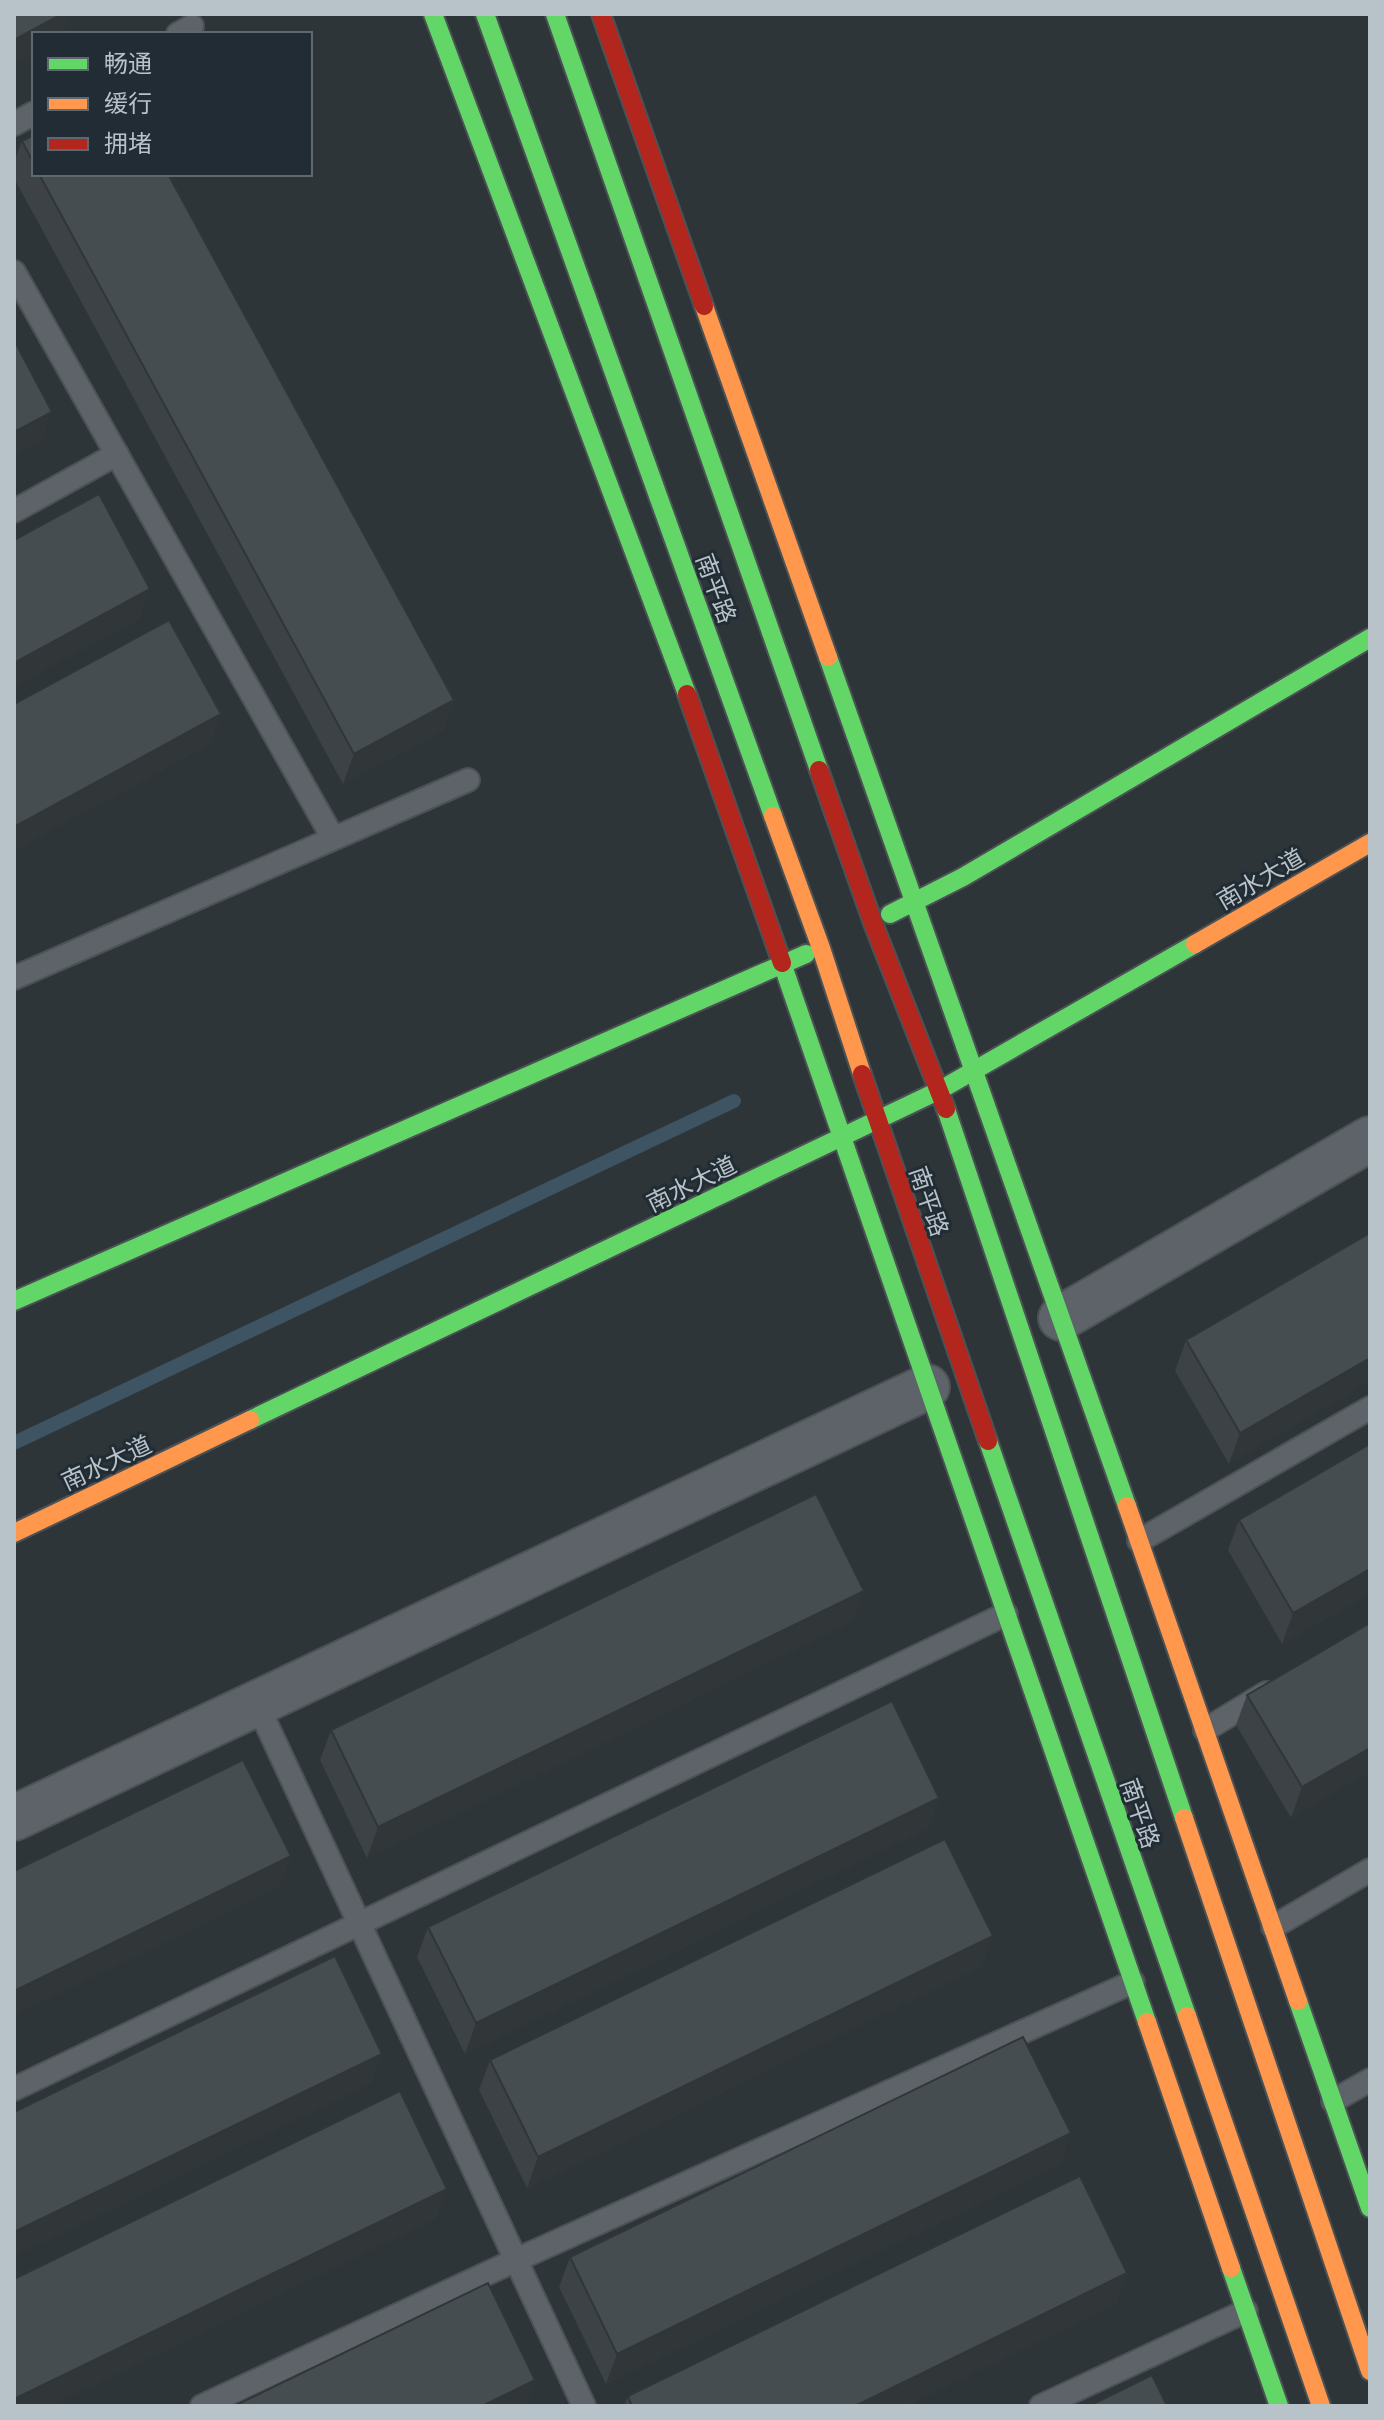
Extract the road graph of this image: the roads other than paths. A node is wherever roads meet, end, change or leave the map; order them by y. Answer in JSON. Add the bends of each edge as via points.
{"nodes":[{"id":1,"x":433,"y":14,"type":"edge"},
{"id":2,"x":485,"y":14,"type":"edge"},
{"id":3,"x":555,"y":14,"type":"edge"},
{"id":4,"x":601,"y":14,"type":"edge"},
{"id":5,"x":32,"y":114,"type":"edge"},
{"id":6,"x":14,"y":124,"type":"edge"},
{"id":7,"x":14,"y":272,"type":"edge"},
{"id":8,"x":117,"y":454,"type":"junction"},
{"id":9,"x":14,"y":511,"type":"edge"},
{"id":10,"x":1370,"y":638,"type":"edge"},
{"id":11,"x":468,"y":780,"type":"dead end"},
{"id":12,"x":333,"y":838,"type":"junction"},
{"id":13,"x":1370,"y":843,"type":"edge"},
{"id":14,"x":914,"y":902,"type":"junction"},
{"id":15,"x":867,"y":926,"type":"junction"},
{"id":16,"x":840,"y":940,"type":"dead end"},
{"id":17,"x":821,"y":948,"type":"junction"},
{"id":18,"x":782,"y":965,"type":"junction"},
{"id":19,"x":14,"y":978,"type":"edge"},
{"id":20,"x":974,"y":1071,"type":"junction"},
{"id":21,"x":940,"y":1090,"type":"junction"},
{"id":22,"x":877,"y":1120,"type":"junction"},
{"id":23,"x":841,"y":1138,"type":"junction"},
{"id":24,"x":1370,"y":1139,"type":"edge"},
{"id":25,"x":14,"y":1301,"type":"edge"},
{"id":26,"x":1061,"y":1318,"type":"junction"},
{"id":27,"x":927,"y":1387,"type":"junction"},
{"id":28,"x":1370,"y":1408,"type":"edge"},
{"id":29,"x":14,"y":1533,"type":"edge"},
{"id":30,"x":1139,"y":1541,"type":"junction"},
{"id":31,"x":1006,"y":1614,"type":"junction"},
{"id":32,"x":1281,"y":1684,"type":"edge"},
{"id":33,"x":257,"y":1704,"type":"junction"},
{"id":34,"x":1205,"y":1730,"type":"junction"},
{"id":35,"x":14,"y":1818,"type":"edge"},
{"id":36,"x":1370,"y":1870,"type":"edge"},
{"id":37,"x":359,"y":1925,"type":"junction"},
{"id":38,"x":1273,"y":1927,"type":"junction"},
{"id":39,"x":1133,"y":1982,"type":"junction"},
{"id":40,"x":1370,"y":2080,"type":"edge"},
{"id":41,"x":14,"y":2089,"type":"edge"},
{"id":42,"x":1333,"y":2101,"type":"junction"},
{"id":43,"x":1370,"y":2208,"type":"edge"},
{"id":44,"x":516,"y":2260,"type":"junction"},
{"id":45,"x":1246,"y":2311,"type":"junction"},
{"id":46,"x":1370,"y":2371,"type":"edge"},
{"id":47,"x":202,"y":2406,"type":"edge"},
{"id":48,"x":584,"y":2406,"type":"edge"},
{"id":49,"x":1041,"y":2406,"type":"edge"},
{"id":50,"x":1279,"y":2406,"type":"edge"},
{"id":51,"x":1321,"y":2406,"type":"edge"}],
"edges":[{"from":1,"to":18,"type":"main road","via":[[714,768]]},
{"from":2,"to":17,"type":"main road","name":"南平路"},
{"from":3,"to":15,"type":"main road","name":"南平路"},
{"from":4,"to":14,"type":"main road"},
{"from":5,"to":6,"type":"lane"},
{"from":7,"to":8,"type":"lane"},
{"from":8,"to":9,"type":"lane"},
{"from":8,"to":12,"type":"lane"},
{"from":10,"to":14,"type":"main road"},
{"from":11,"to":12,"type":"lane"},
{"from":12,"to":19,"type":"lane"},
{"from":13,"to":20,"type":"main road","name":"南水大道"},
{"from":14,"to":15,"type":"main road"},
{"from":14,"to":20,"type":"main road"},
{"from":15,"to":21,"type":"main road","name":"南平路"},
{"from":16,"to":17,"type":"main road"},
{"from":17,"to":18,"type":"main road"},
{"from":17,"to":22,"type":"main road","name":"南平路"},
{"from":18,"to":23,"type":"main road"},
{"from":18,"to":25,"type":"main road"},
{"from":20,"to":21,"type":"main road","name":"南水大道"},
{"from":20,"to":26,"type":"main road"},
{"from":21,"to":22,"type":"main road","name":"南水大道"},
{"from":21,"to":46,"type":"main road","name":"南平路"},
{"from":22,"to":23,"type":"main road","name":"南水大道"},
{"from":22,"to":51,"type":"main road","name":"南平路"},
{"from":23,"to":27,"type":"main road"},
{"from":23,"to":29,"type":"main road","name":"南水大道"},
{"from":24,"to":26,"type":"street"},
{"from":26,"to":30,"type":"main road"},
{"from":27,"to":31,"type":"main road"},
{"from":27,"to":33,"type":"street"},
{"from":28,"to":30,"type":"lane"},
{"from":30,"to":34,"type":"main road"},
{"from":31,"to":37,"type":"lane"},
{"from":31,"to":39,"type":"main road"},
{"from":32,"to":34,"type":"lane"},
{"from":33,"to":35,"type":"street"},
{"from":33,"to":37,"type":"lane"},
{"from":34,"to":38,"type":"main road"},
{"from":36,"to":38,"type":"lane"},
{"from":37,"to":41,"type":"lane"},
{"from":37,"to":44,"type":"lane"},
{"from":38,"to":42,"type":"main road"},
{"from":39,"to":44,"type":"lane"},
{"from":39,"to":45,"type":"main road"},
{"from":40,"to":42,"type":"lane"},
{"from":42,"to":43,"type":"main road"},
{"from":44,"to":47,"type":"lane"},
{"from":44,"to":48,"type":"lane"},
{"from":45,"to":49,"type":"lane"},
{"from":45,"to":50,"type":"main road"}]}
